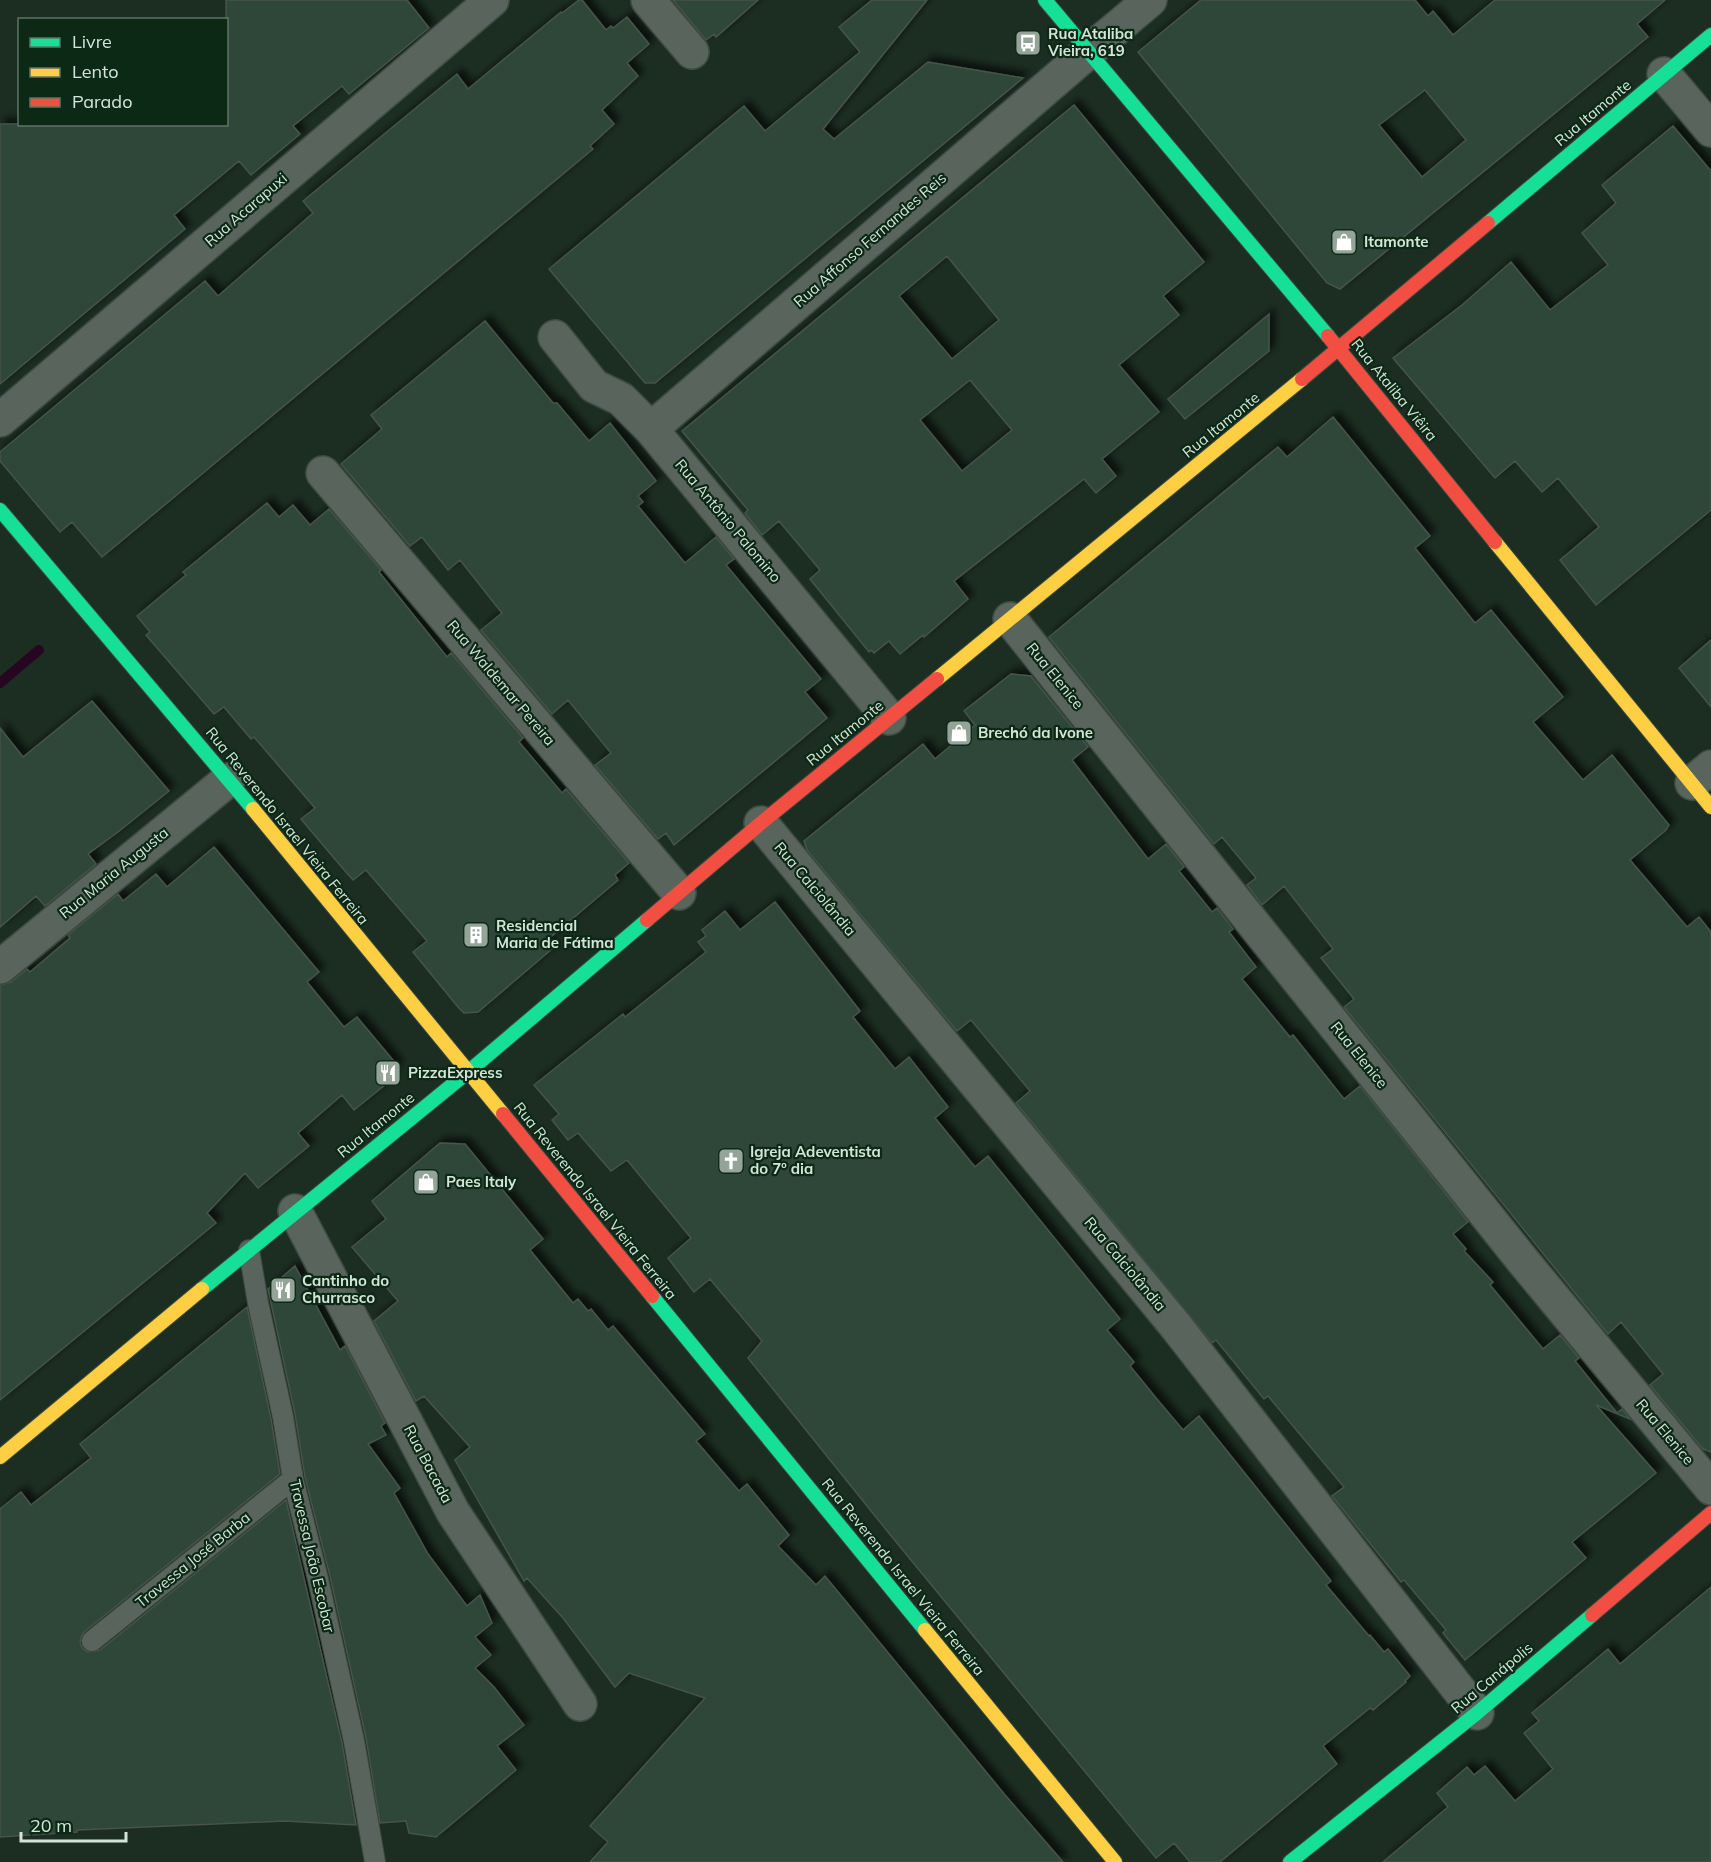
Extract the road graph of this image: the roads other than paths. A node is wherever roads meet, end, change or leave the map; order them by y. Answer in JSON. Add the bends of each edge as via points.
{"nodes":[{"id":1,"x":492,"y":0,"type":"edge"},
{"id":2,"x":648,"y":0,"type":"edge"},
{"id":3,"x":1045,"y":0,"type":"edge"},
{"id":4,"x":1150,"y":0,"type":"edge"},
{"id":5,"x":1711,"y":34,"type":"edge"},
{"id":6,"x":692,"y":52,"type":"dead end"},
{"id":7,"x":1088,"y":52,"type":"junction"},
{"id":8,"x":1664,"y":74,"type":"junction"},
{"id":9,"x":1711,"y":129,"type":"edge"},
{"id":10,"x":555,"y":337,"type":"dead end"},
{"id":11,"x":1340,"y":349,"type":"junction"},
{"id":12,"x":0,"y":420,"type":"edge"},
{"id":13,"x":651,"y":429,"type":"junction"},
{"id":14,"x":323,"y":473,"type":"dead end"},
{"id":15,"x":0,"y":510,"type":"edge"},
{"id":16,"x":1010,"y":619,"type":"junction"},
{"id":17,"x":889,"y":718,"type":"junction"},
{"id":18,"x":228,"y":780,"type":"junction"},
{"id":19,"x":1705,"y":786,"type":"edge"},
{"id":20,"x":761,"y":823,"type":"junction"},
{"id":21,"x":679,"y":893,"type":"junction"},
{"id":22,"x":0,"y":967,"type":"edge"},
{"id":23,"x":468,"y":1072,"type":"junction"},
{"id":24,"x":295,"y":1211,"type":"junction"},
{"id":25,"x":249,"y":1250,"type":"junction"},
{"id":26,"x":0,"y":1457,"type":"edge"},
{"id":27,"x":293,"y":1479,"type":"junction"},
{"id":28,"x":1711,"y":1488,"type":"edge"},
{"id":29,"x":1711,"y":1513,"type":"edge"},
{"id":30,"x":92,"y":1641,"type":"dead end"},
{"id":31,"x":580,"y":1704,"type":"dead end"},
{"id":32,"x":1477,"y":1713,"type":"junction"},
{"id":33,"x":375,"y":1862,"type":"edge"},
{"id":34,"x":1115,"y":1862,"type":"edge"},
{"id":35,"x":1290,"y":1862,"type":"edge"}],
"edges":[{"from":1,"to":12,"type":"street","name":"Rua Acarapuxi"},
{"from":2,"to":6,"type":"street"},
{"from":3,"to":7,"type":"street","name":"Rua Ataliba Viêira"},
{"from":4,"to":7,"type":"street","name":"Rua Affonso Fernandes Reis"},
{"from":5,"to":8,"type":"street","name":"Rua Itamonte"},
{"from":7,"to":11,"type":"street","name":"Rua Ataliba Viêira"},
{"from":7,"to":13,"type":"street","name":"Rua Affonso Fernandes Reis"},
{"from":8,"to":9,"type":"street"},
{"from":8,"to":11,"type":"street","name":"Rua Itamonte"},
{"from":10,"to":13,"type":"street","name":"Rua Antônio Palomino","via":[[594,386],[621,399]]},
{"from":11,"to":16,"type":"street","name":"Rua Itamonte"},
{"from":11,"to":19,"type":"street","name":"Rua Ataliba Viêira"},
{"from":13,"to":17,"type":"street","name":"Rua Antônio Palomino"},
{"from":14,"to":21,"type":"street","name":"Rua Waldemar Pereira"},
{"from":15,"to":18,"type":"street","name":"Rua Reverendo Israel Vieira Ferreira"},
{"from":16,"to":17,"type":"street","name":"Rua Itamonte"},
{"from":16,"to":28,"type":"street","name":"Rua Elenice","via":[[1523,1261]]},
{"from":17,"to":20,"type":"street","name":"Rua Itamonte"},
{"from":18,"to":22,"type":"street","name":"Rua Maria Augusta"},
{"from":18,"to":23,"type":"street","name":"Rua Reverendo Israel Vieira Ferreira"},
{"from":20,"to":21,"type":"street","name":"Rua Itamonte"},
{"from":20,"to":32,"type":"street","name":"Rua Calciolândia","via":[[1175,1325]]},
{"from":21,"to":23,"type":"street","name":"Rua Itamonte"},
{"from":23,"to":24,"type":"street","name":"Rua Itamonte"},
{"from":23,"to":34,"type":"street","name":"Rua Reverendo Israel Vieira Ferreira"},
{"from":24,"to":25,"type":"street","name":"Rua Itamonte"},
{"from":24,"to":31,"type":"street","name":"Rua Bacada","via":[[453,1512]]},
{"from":25,"to":26,"type":"street","name":"Rua Itamonte"},
{"from":25,"to":27,"type":"lane","name":"Travessa João Escobar"},
{"from":27,"to":30,"type":"lane","name":"Travessa José Barba"},
{"from":27,"to":33,"type":"lane","name":"Travessa João Escobar","via":[[354,1741]]},
{"from":29,"to":32,"type":"street","name":"Rua Canápolis"},
{"from":32,"to":35,"type":"street","name":"Rua Canápolis"}]}
